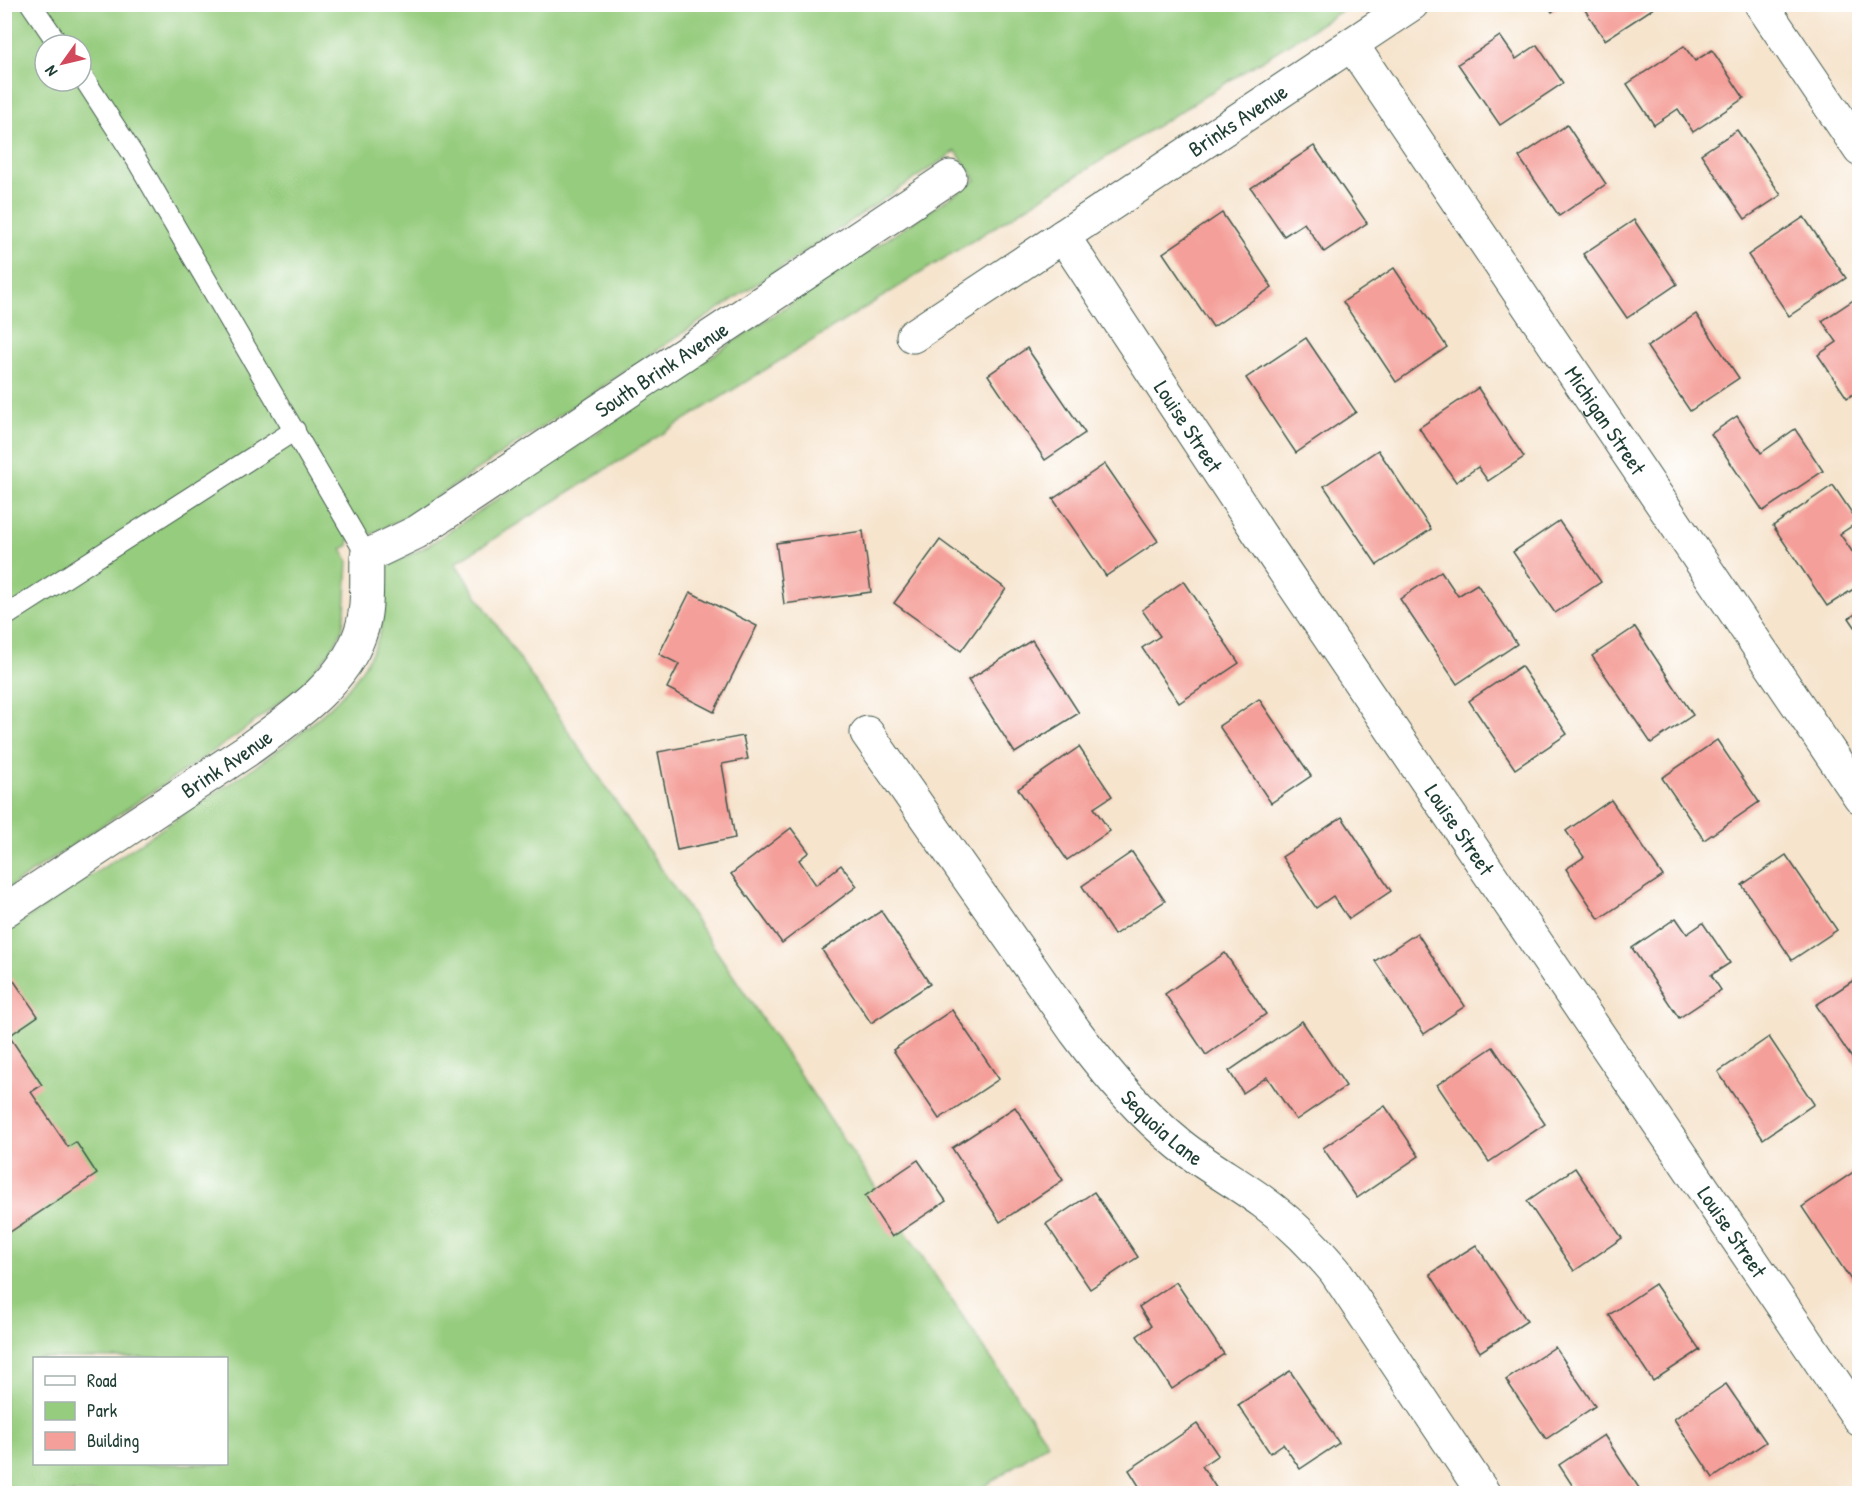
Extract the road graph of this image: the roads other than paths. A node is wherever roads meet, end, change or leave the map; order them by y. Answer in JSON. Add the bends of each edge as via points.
{"nodes":[{"id":1,"x":31,"y":4,"type":"edge"},
{"id":2,"x":1412,"y":4,"type":"edge"},
{"id":3,"x":1761,"y":4,"type":"edge"},
{"id":4,"x":51,"y":33,"type":"edge"},
{"id":5,"x":1352,"y":45,"type":"junction"},
{"id":6,"x":93,"y":93,"type":"edge"},
{"id":7,"x":1860,"y":150,"type":"edge"},
{"id":8,"x":950,"y":177,"type":"dead end"},
{"id":9,"x":1063,"y":236,"type":"junction"},
{"id":10,"x":913,"y":336,"type":"dead end"},
{"id":11,"x":295,"y":430,"type":"junction"},
{"id":12,"x":367,"y":556,"type":"junction"},
{"id":13,"x":4,"y":617,"type":"edge"},
{"id":14,"x":867,"y":733,"type":"dead end"},
{"id":15,"x":1860,"y":797,"type":"edge"},
{"id":16,"x":4,"y":912,"type":"edge"},
{"id":17,"x":1860,"y":1420,"type":"edge"},
{"id":18,"x":1484,"y":1494,"type":"edge"}],
"edges":[{"from":1,"to":4,"type":"lane"},
{"from":2,"to":5,"type":"street","name":"Brinks Avenue"},
{"from":3,"to":7,"type":"street"},
{"from":5,"to":9,"type":"street","name":"Brinks Avenue"},
{"from":5,"to":15,"type":"street","name":"Michigan Street"},
{"from":6,"to":11,"type":"lane"},
{"from":8,"to":12,"type":"street","name":"South Brink Avenue","via":[[417,532]]},
{"from":9,"to":10,"type":"street"},
{"from":9,"to":17,"type":"street","name":"Louise Street","via":[[1264,541]]},
{"from":11,"to":12,"type":"lane"},
{"from":11,"to":13,"type":"lane"},
{"from":12,"to":16,"type":"street","name":"Brink Avenue","via":[[365,613],[360,634],[350,656],[316,697],[246,751]]},
{"from":14,"to":18,"type":"street","name":"Sequoia Lane","via":[[1111,1079],[1181,1146],[1262,1200],[1312,1243],[1335,1271]]}]}
